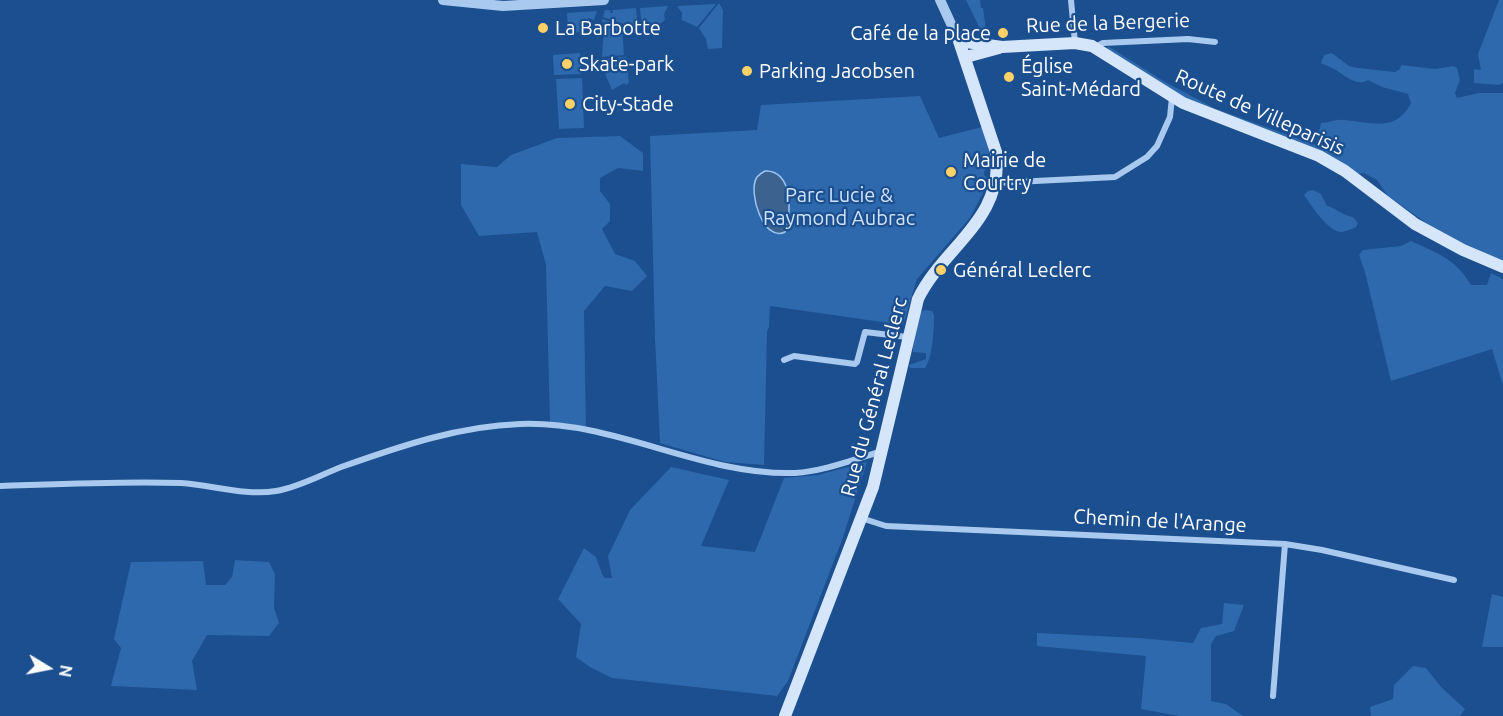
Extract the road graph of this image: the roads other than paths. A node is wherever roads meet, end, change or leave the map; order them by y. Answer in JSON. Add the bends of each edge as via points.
{"nodes":[{"id":1,"x":443,"y":0,"type":"edge"},
{"id":2,"x":604,"y":0,"type":"edge"},
{"id":3,"x":940,"y":0,"type":"edge"},
{"id":4,"x":1071,"y":0,"type":"edge"},
{"id":5,"x":959,"y":41,"type":"junction"},
{"id":6,"x":1215,"y":42,"type":"dead end"},
{"id":7,"x":1075,"y":43,"type":"junction"},
{"id":8,"x":1002,"y":47,"type":"junction"},
{"id":9,"x":1094,"y":47,"type":"junction"},
{"id":10,"x":966,"y":57,"type":"junction"},
{"id":11,"x":1172,"y":97,"type":"junction"},
{"id":12,"x":996,"y":183,"type":"junction"},
{"id":13,"x":1503,"y":267,"type":"edge"},
{"id":14,"x":907,"y":337,"type":"junction"},
{"id":15,"x":784,"y":360,"type":"dead end"},
{"id":16,"x":883,"y":451,"type":"junction"},
{"id":17,"x":0,"y":486,"type":"edge"},
{"id":18,"x":861,"y":518,"type":"junction"},
{"id":19,"x":1285,"y":544,"type":"junction"},
{"id":20,"x":1454,"y":580,"type":"dead end"},
{"id":21,"x":1273,"y":696,"type":"dead end"},
{"id":22,"x":785,"y":716,"type":"edge"}],
"edges":[{"from":1,"to":2,"type":"street","via":[[518,6]]},
{"from":3,"to":5,"type":"street","name":"Rue du Général Leclerc"},
{"from":4,"to":7,"type":"street"},
{"from":5,"to":8,"type":"main road","name":"Rue de la Bergerie"},
{"from":5,"to":10,"type":"main road","name":"Rue du Général Leclerc"},
{"from":6,"to":9,"type":"street","name":"Rue de la Bergerie","via":[[1188,39],[1102,43]]},
{"from":7,"to":8,"type":"main road","name":"Rue de la Bergerie"},
{"from":7,"to":9,"type":"main road","name":"Rue de la Bergerie"},
{"from":8,"to":10,"type":"main road","name":"Rue de la Bergerie"},
{"from":9,"to":11,"type":"main road","name":"Route de Villeparisis"},
{"from":10,"to":12,"type":"main road","name":"Rue du Général Leclerc","via":[[996,152]]},
{"from":11,"to":12,"type":"street","via":[[1170,117],[1157,146],[1115,177]]},
{"from":11,"to":13,"type":"main road","name":"Route de Villeparisis","via":[[1319,156],[1415,224]]},
{"from":12,"to":14,"type":"main road","name":"Rue du Général Leclerc","via":[[980,218],[923,288]]},
{"from":14,"to":15,"type":"street","via":[[865,332],[855,364],[794,356]]},
{"from":14,"to":16,"type":"main road","name":"Rue du Général Leclerc"},
{"from":16,"to":17,"type":"street","via":[[795,473],[747,470],[586,429],[522,424],[473,428],[422,440],[270,492],[162,483]]},
{"from":16,"to":18,"type":"main road","name":"Rue du Général Leclerc"},
{"from":18,"to":19,"type":"street","name":"Chemin de l'Arange","via":[[886,526]]},
{"from":18,"to":22,"type":"main road","name":"Rue du Général Leclerc"},
{"from":19,"to":20,"type":"street","name":"Chemin de l'Arange"},
{"from":19,"to":21,"type":"street"}]}
